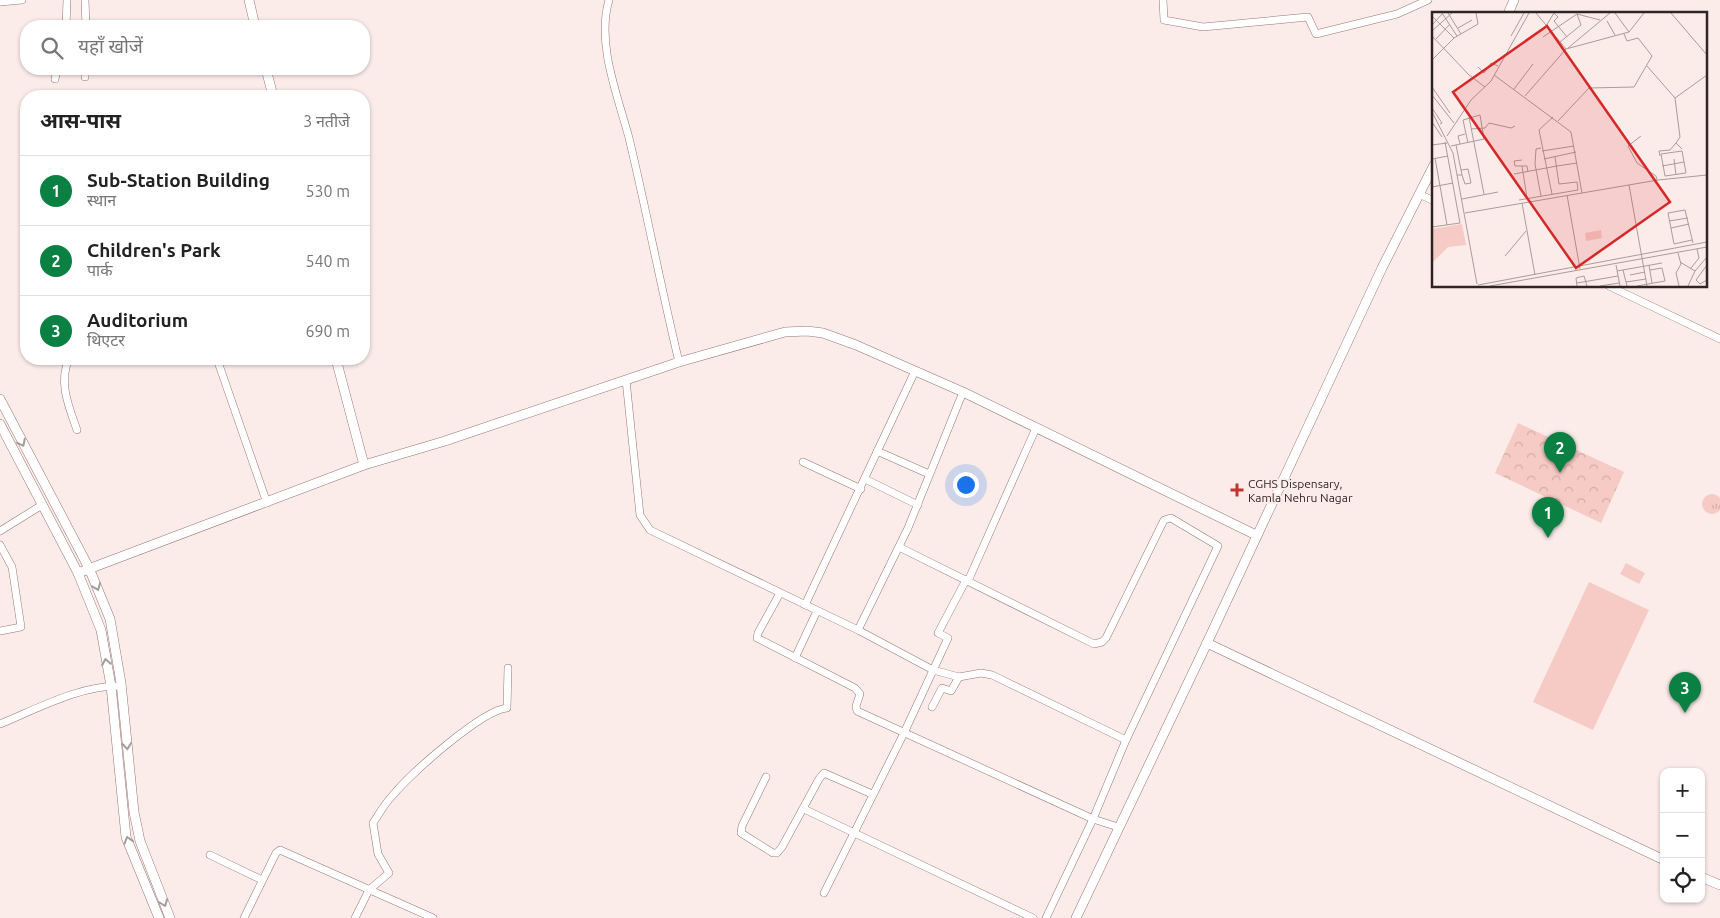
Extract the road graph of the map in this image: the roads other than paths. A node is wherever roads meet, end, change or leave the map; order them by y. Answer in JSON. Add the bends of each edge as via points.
{"nodes":[{"id":1,"x":22,"y":0,"type":"edge"},
{"id":2,"x":67,"y":0,"type":"edge"},
{"id":3,"x":85,"y":0,"type":"edge"},
{"id":4,"x":249,"y":0,"type":"edge"},
{"id":5,"x":609,"y":0,"type":"edge"},
{"id":6,"x":1163,"y":0,"type":"edge"},
{"id":7,"x":1428,"y":0,"type":"edge"},
{"id":8,"x":1514,"y":0,"type":"edge"},
{"id":9,"x":0,"y":2,"type":"edge"},
{"id":10,"x":1509,"y":12,"type":"edge"},
{"id":11,"x":66,"y":20,"type":"edge"},
{"id":12,"x":86,"y":20,"type":"edge"},
{"id":13,"x":254,"y":20,"type":"edge"},
{"id":14,"x":56,"y":75,"type":"edge"},
{"id":15,"x":267,"y":75,"type":"edge"},
{"id":16,"x":55,"y":79,"type":"dead end"},
{"id":17,"x":271,"y":90,"type":"edge"},
{"id":18,"x":1432,"y":169,"type":"edge"},
{"id":19,"x":1419,"y":194,"type":"junction"},
{"id":20,"x":1432,"y":200,"type":"edge"},
{"id":21,"x":1613,"y":288,"type":"edge"},
{"id":22,"x":1720,"y":339,"type":"edge"},
{"id":23,"x":679,"y":362,"type":"junction"},
{"id":24,"x":68,"y":365,"type":"edge"},
{"id":25,"x":218,"y":365,"type":"edge"},
{"id":26,"x":338,"y":365,"type":"edge"},
{"id":27,"x":915,"y":370,"type":"junction"},
{"id":28,"x":626,"y":380,"type":"junction"},
{"id":29,"x":964,"y":392,"type":"junction"},
{"id":30,"x":0,"y":399,"type":"edge"},
{"id":31,"x":0,"y":424,"type":"edge"},
{"id":32,"x":1036,"y":428,"type":"junction"},
{"id":33,"x":77,"y":430,"type":"dead end"},
{"id":34,"x":878,"y":452,"type":"junction"},
{"id":35,"x":803,"y":462,"type":"dead end"},
{"id":36,"x":364,"y":465,"type":"junction"},
{"id":37,"x":929,"y":474,"type":"junction"},
{"id":38,"x":865,"y":479,"type":"junction"},
{"id":39,"x":861,"y":488,"type":"junction"},
{"id":40,"x":267,"y":502,"type":"junction"},
{"id":41,"x":918,"y":504,"type":"junction"},
{"id":42,"x":42,"y":505,"type":"junction"},
{"id":43,"x":0,"y":531,"type":"edge"},
{"id":44,"x":1256,"y":535,"type":"junction"},
{"id":45,"x":0,"y":545,"type":"edge"},
{"id":46,"x":899,"y":547,"type":"junction"},
{"id":47,"x":89,"y":568,"type":"junction"},
{"id":48,"x":78,"y":573,"type":"junction"},
{"id":49,"x":967,"y":580,"type":"junction"},
{"id":50,"x":780,"y":594,"type":"junction"},
{"id":51,"x":805,"y":605,"type":"junction"},
{"id":52,"x":817,"y":611,"type":"junction"},
{"id":53,"x":858,"y":630,"type":"junction"},
{"id":54,"x":0,"y":631,"type":"edge"},
{"id":55,"x":1207,"y":643,"type":"junction"},
{"id":56,"x":795,"y":658,"type":"junction"},
{"id":57,"x":508,"y":668,"type":"dead end"},
{"id":58,"x":933,"y":670,"type":"junction"},
{"id":59,"x":960,"y":677,"type":"junction"},
{"id":60,"x":111,"y":686,"type":"junction"},
{"id":61,"x":121,"y":686,"type":"junction"},
{"id":62,"x":932,"y":707,"type":"dead end"},
{"id":63,"x":0,"y":724,"type":"edge"},
{"id":64,"x":904,"y":733,"type":"junction"},
{"id":65,"x":1126,"y":740,"type":"junction"},
{"id":66,"x":766,"y":777,"type":"dead end"},
{"id":67,"x":872,"y":794,"type":"junction"},
{"id":68,"x":804,"y":809,"type":"junction"},
{"id":69,"x":1093,"y":820,"type":"junction"},
{"id":70,"x":1118,"y":827,"type":"junction"},
{"id":71,"x":854,"y":832,"type":"junction"},
{"id":72,"x":210,"y":855,"type":"dead end"},
{"id":73,"x":1660,"y":858,"type":"edge"},
{"id":74,"x":1705,"y":879,"type":"edge"},
{"id":75,"x":262,"y":880,"type":"junction"},
{"id":76,"x":1720,"y":885,"type":"edge"},
{"id":77,"x":369,"y":890,"type":"junction"},
{"id":78,"x":824,"y":894,"type":"dead end"},
{"id":79,"x":159,"y":918,"type":"edge"},
{"id":80,"x":170,"y":918,"type":"edge"},
{"id":81,"x":244,"y":918,"type":"edge"},
{"id":82,"x":354,"y":918,"type":"edge"},
{"id":83,"x":433,"y":918,"type":"edge"},
{"id":84,"x":1034,"y":918,"type":"edge"},
{"id":85,"x":1046,"y":918,"type":"edge"},
{"id":86,"x":1076,"y":918,"type":"edge"}],
"edges":[{"from":1,"to":9,"type":"street"},
{"from":2,"to":11,"type":"street"},
{"from":3,"to":12,"type":"street"},
{"from":4,"to":13,"type":"street"},
{"from":5,"to":23,"type":"street","via":[[607,44],[614,84]]},
{"from":6,"to":7,"type":"street","via":[[1164,20],[1203,27],[1308,17],[1316,34],[1396,14]]},
{"from":8,"to":10,"type":"street"},
{"from":14,"to":16,"type":"street"},
{"from":15,"to":17,"type":"street"},
{"from":18,"to":19,"type":"street"},
{"from":19,"to":20,"type":"street"},
{"from":19,"to":44,"type":"street"},
{"from":21,"to":22,"type":"street"},
{"from":23,"to":27,"type":"street","via":[[778,333],[807,331],[823,333]]},
{"from":23,"to":28,"type":"street"},
{"from":24,"to":33,"type":"street","via":[[64,379],[67,400]]},
{"from":25,"to":40,"type":"street"},
{"from":26,"to":36,"type":"street"},
{"from":27,"to":29,"type":"street"},
{"from":27,"to":34,"type":"street"},
{"from":28,"to":36,"type":"street"},
{"from":28,"to":50,"type":"street","via":[[640,515],[645,526]]},
{"from":29,"to":32,"type":"street"},
{"from":29,"to":37,"type":"street"},
{"from":30,"to":47,"type":"street","one_way":true},
{"from":31,"to":42,"type":"street"},
{"from":32,"to":44,"type":"street"},
{"from":32,"to":49,"type":"street"},
{"from":34,"to":37,"type":"street"},
{"from":34,"to":38,"type":"street"},
{"from":35,"to":39,"type":"street"},
{"from":36,"to":40,"type":"street"},
{"from":37,"to":41,"type":"street"},
{"from":38,"to":39,"type":"street"},
{"from":38,"to":41,"type":"street"},
{"from":39,"to":51,"type":"street"},
{"from":40,"to":47,"type":"street"},
{"from":41,"to":46,"type":"street"},
{"from":42,"to":43,"type":"street"},
{"from":42,"to":48,"type":"street"},
{"from":44,"to":55,"type":"street"},
{"from":45,"to":54,"type":"street","via":[[12,566],[21,627]]},
{"from":46,"to":49,"type":"street"},
{"from":46,"to":53,"type":"street"},
{"from":47,"to":48,"type":"street"},
{"from":47,"to":61,"type":"street","one_way":true,"via":[[110,619]]},
{"from":60,"to":48,"type":"street","one_way":true,"via":[[100,630]]},
{"from":49,"to":58,"type":"street","via":[[938,633],[948,638]]},
{"from":49,"to":65,"type":"street","via":[[1094,644],[1106,638],[1164,520],[1171,518],[1216,543],[1216,554]]},
{"from":50,"to":51,"type":"street"},
{"from":50,"to":56,"type":"street","via":[[757,638]]},
{"from":51,"to":52,"type":"street"},
{"from":52,"to":53,"type":"street"},
{"from":52,"to":56,"type":"street"},
{"from":53,"to":58,"type":"street"},
{"from":55,"to":70,"type":"street"},
{"from":55,"to":73,"type":"street"},
{"from":56,"to":64,"type":"street","via":[[855,688],[860,694],[857,711]]},
{"from":57,"to":77,"type":"street","via":[[507,708],[499,709],[474,724],[426,763],[393,794],[373,823],[378,854],[389,873]]},
{"from":58,"to":59,"type":"street"},
{"from":58,"to":64,"type":"street"},
{"from":59,"to":62,"type":"street","via":[[951,691],[942,688]]},
{"from":59,"to":65,"type":"street","via":[[981,673],[992,675]]},
{"from":60,"to":61,"type":"street"},
{"from":60,"to":63,"type":"street","via":[[74,695]]},
{"from":79,"to":60,"type":"street","one_way":true,"via":[[126,837]]},
{"from":61,"to":80,"type":"street","one_way":true,"via":[[140,841]]},
{"from":64,"to":67,"type":"street"},
{"from":64,"to":69,"type":"street"},
{"from":65,"to":69,"type":"street"},
{"from":66,"to":68,"type":"street","via":[[742,826],[743,836],[777,853]]},
{"from":67,"to":68,"type":"street","via":[[824,773]]},
{"from":67,"to":71,"type":"street"},
{"from":68,"to":71,"type":"street"},
{"from":69,"to":70,"type":"street"},
{"from":69,"to":85,"type":"street"},
{"from":70,"to":86,"type":"street"},
{"from":71,"to":78,"type":"street"},
{"from":71,"to":84,"type":"street"},
{"from":72,"to":75,"type":"street"},
{"from":74,"to":76,"type":"street"},
{"from":75,"to":77,"type":"street","via":[[280,850]]},
{"from":75,"to":81,"type":"street"},
{"from":77,"to":82,"type":"street"},
{"from":77,"to":83,"type":"street"}]}
